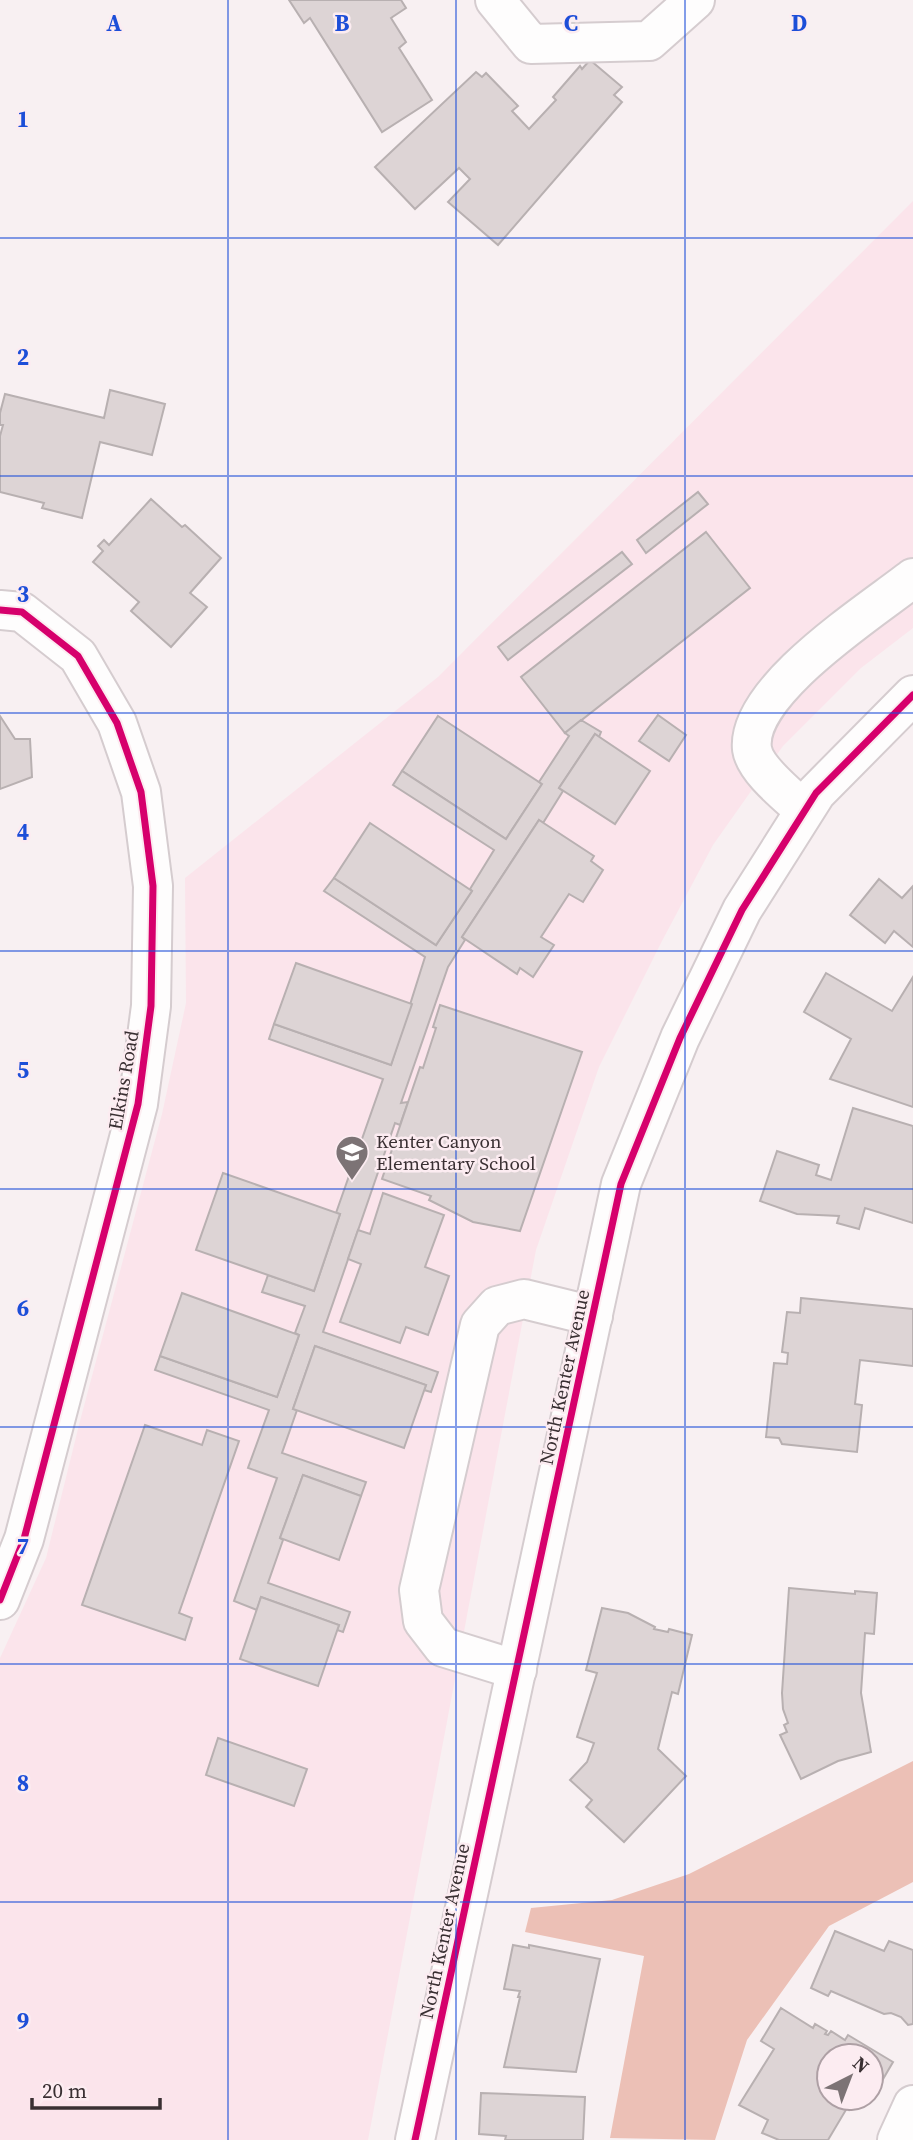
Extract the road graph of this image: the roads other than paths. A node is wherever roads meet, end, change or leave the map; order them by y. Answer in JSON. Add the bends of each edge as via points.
{"nodes":[{"id":1,"x":495,"y":0,"type":"edge"},
{"id":2,"x":695,"y":0,"type":"edge"},
{"id":3,"x":913,"y":578,"type":"edge"},
{"id":4,"x":0,"y":610,"type":"edge"},
{"id":5,"x":913,"y":695,"type":"edge"},
{"id":6,"x":803,"y":810,"type":"junction"},
{"id":7,"x":593,"y":1316,"type":"junction"},
{"id":8,"x":0,"y":1600,"type":"edge"},
{"id":9,"x":517,"y":1670,"type":"junction"},
{"id":10,"x":913,"y":2105,"type":"edge"},
{"id":11,"x":415,"y":2140,"type":"edge"},
{"id":12,"x":897,"y":2140,"type":"edge"}],
"edges":[{"from":1,"to":2,"type":"street","via":[[531,44],[649,41]]},
{"from":3,"to":6,"type":"street","via":[[787,679],[768,700],[755,727],[752,750],[759,766]]},
{"from":4,"to":8,"type":"street","name":"Elkins Road","via":[[22,612],[78,656],[117,723],[141,792],[153,886],[151,1006],[138,1104],[24,1539]]},
{"from":5,"to":6,"type":"street","name":"North Kenter Avenue"},
{"from":6,"to":7,"type":"street","name":"North Kenter Avenue","via":[[742,910],[680,1038],[621,1184]]},
{"from":7,"to":9,"type":"street","name":"North Kenter Avenue"},
{"from":7,"to":9,"type":"street","via":[[524,1299],[497,1306],[480,1325],[419,1590],[423,1620],[443,1647]]},
{"from":9,"to":11,"type":"street","name":"North Kenter Avenue"},
{"from":10,"to":12,"type":"street"}]}
